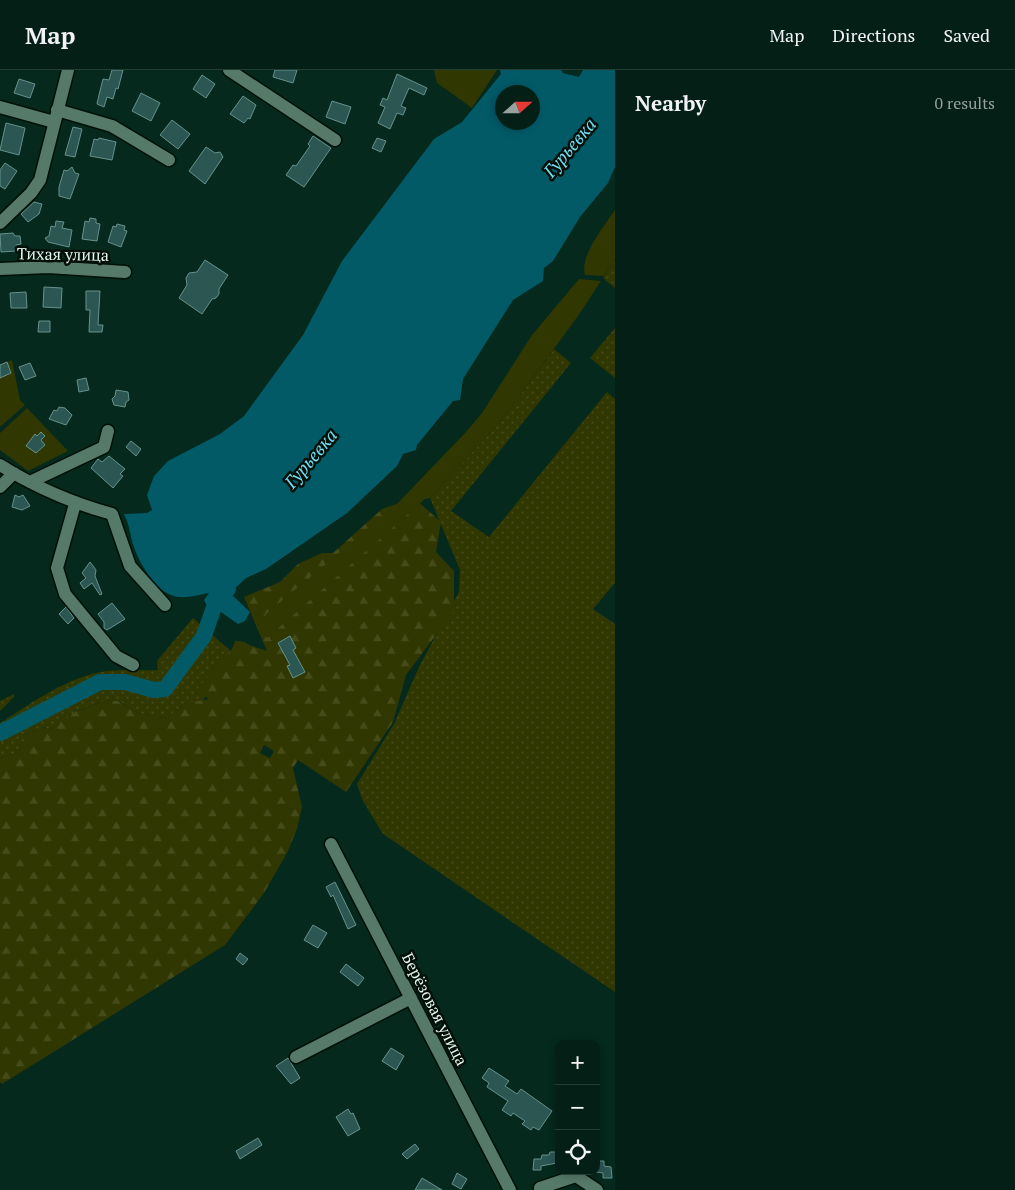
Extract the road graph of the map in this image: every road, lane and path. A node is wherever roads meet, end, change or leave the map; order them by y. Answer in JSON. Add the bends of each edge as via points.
{"nodes":[{"id":1,"x":68,"y":70,"type":"edge"},
{"id":2,"x":228,"y":70,"type":"edge"},
{"id":3,"x":0,"y":107,"type":"edge"},
{"id":4,"x":55,"y":116,"type":"junction"},
{"id":5,"x":335,"y":140,"type":"dead end"},
{"id":6,"x":169,"y":160,"type":"dead end"},
{"id":7,"x":0,"y":224,"type":"edge"},
{"id":8,"x":0,"y":269,"type":"edge"},
{"id":9,"x":125,"y":272,"type":"dead end"},
{"id":10,"x":108,"y":431,"type":"dead end"},
{"id":11,"x":0,"y":464,"type":"edge"},
{"id":12,"x":14,"y":473,"type":"junction"},
{"id":13,"x":30,"y":482,"type":"junction"},
{"id":14,"x":0,"y":487,"type":"edge"},
{"id":15,"x":75,"y":504,"type":"junction"},
{"id":16,"x":165,"y":605,"type":"dead end"},
{"id":17,"x":133,"y":666,"type":"dead end"},
{"id":18,"x":331,"y":844,"type":"dead end"},
{"id":19,"x":411,"y":998,"type":"junction"},
{"id":20,"x":296,"y":1057,"type":"dead end"},
{"id":21,"x":540,"y":1188,"type":"dead end"},
{"id":22,"x":510,"y":1190,"type":"edge"},
{"id":23,"x":597,"y":1190,"type":"edge"}],
"edges":[{"from":1,"to":4,"type":"street"},
{"from":2,"to":5,"type":"street"},
{"from":3,"to":4,"type":"street"},
{"from":4,"to":6,"type":"street","via":[[112,126]]},
{"from":4,"to":7,"type":"street","via":[[40,180],[32,194]]},
{"from":8,"to":9,"type":"street","name":"Тихая улица","via":[[48,267]]},
{"from":10,"to":13,"type":"street","via":[[104,447]]},
{"from":11,"to":12,"type":"street"},
{"from":12,"to":13,"type":"street"},
{"from":12,"to":14,"type":"street"},
{"from":13,"to":15,"type":"street"},
{"from":15,"to":16,"type":"street","via":[[112,514],[130,566]]},
{"from":15,"to":17,"type":"street","via":[[57,568],[65,594],[116,656]]},
{"from":18,"to":19,"type":"street","name":"Берёзовая улица"},
{"from":19,"to":20,"type":"street"},
{"from":19,"to":22,"type":"street","name":"Берёзовая улица"},
{"from":21,"to":23,"type":"street","via":[[576,1176]]}]}
